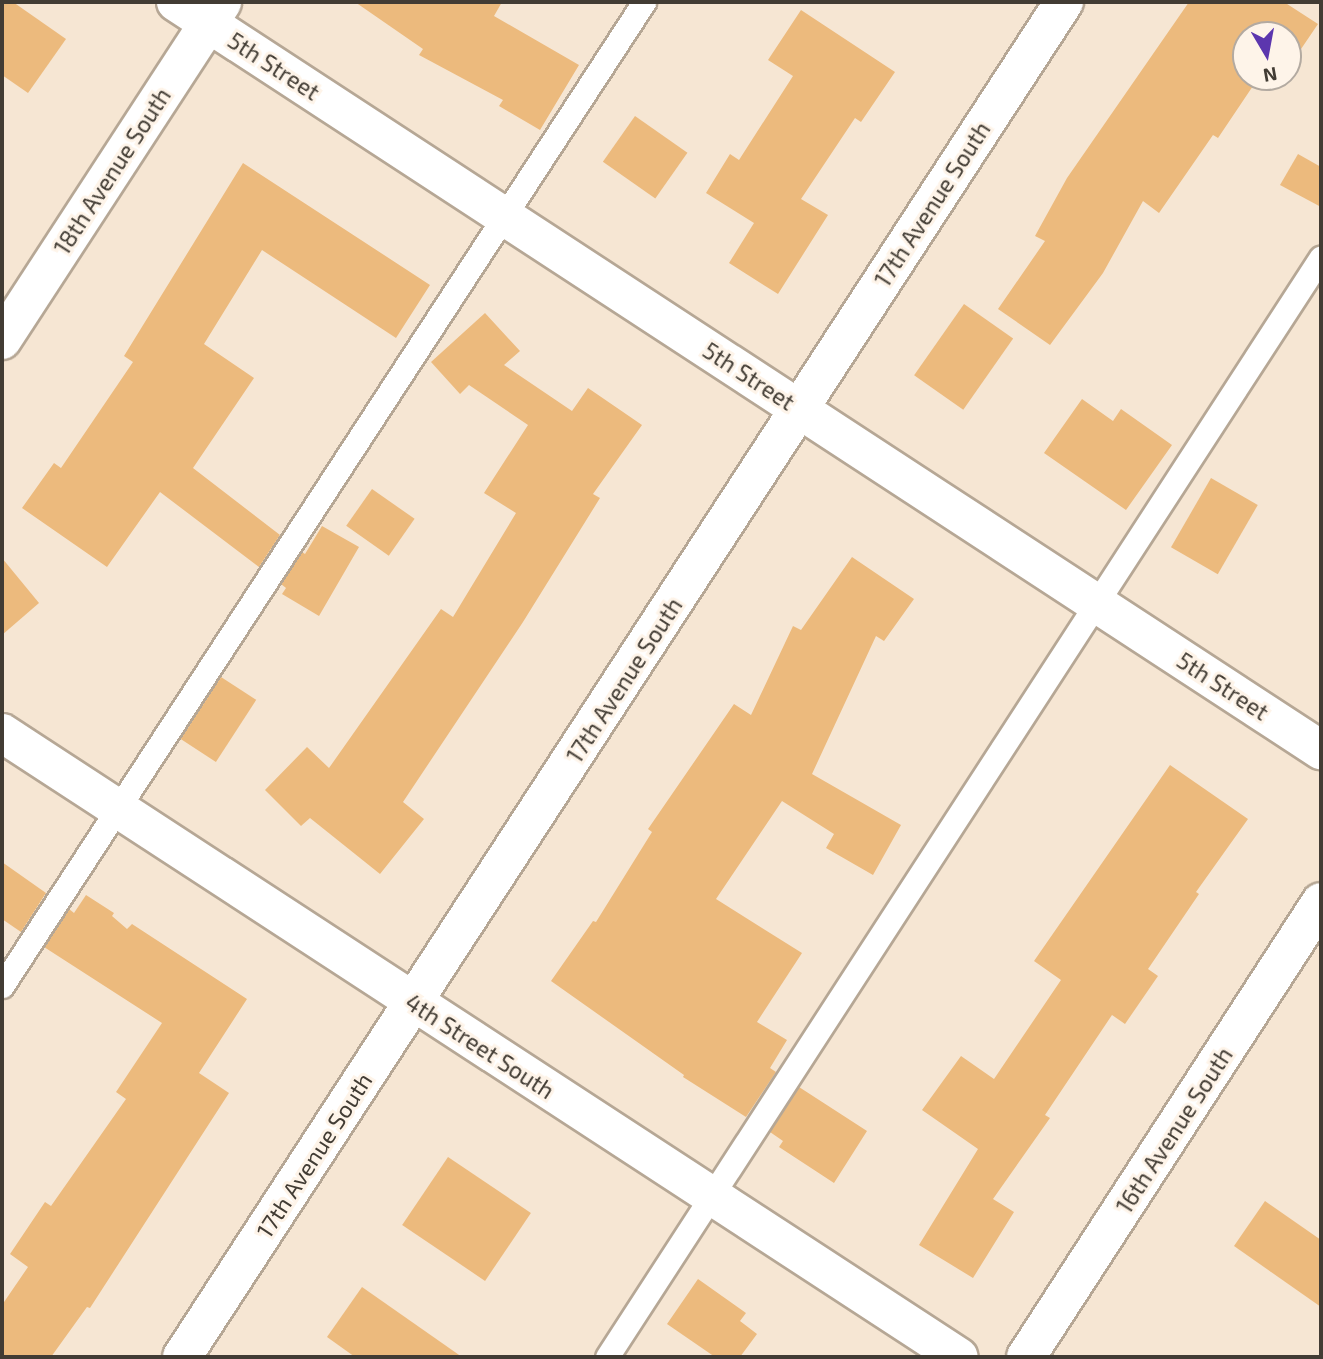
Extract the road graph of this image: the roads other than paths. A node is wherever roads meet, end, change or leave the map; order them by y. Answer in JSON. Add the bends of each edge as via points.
{"nodes":[{"id":1,"x":176,"y":2,"type":"edge"},
{"id":2,"x":644,"y":2,"type":"edge"},
{"id":3,"x":1064,"y":2,"type":"edge"},
{"id":4,"x":215,"y":12,"type":"edge"},
{"id":5,"x":504,"y":216,"type":"junction"},
{"id":6,"x":1321,"y":257,"type":"edge"},
{"id":7,"x":2,"y":340,"type":"edge"},
{"id":8,"x":799,"y":409,"type":"junction"},
{"id":9,"x":1097,"y":604,"type":"junction"},
{"id":10,"x":2,"y":733,"type":"edge"},
{"id":11,"x":1321,"y":750,"type":"edge"},
{"id":12,"x":116,"y":808,"type":"junction"},
{"id":13,"x":1321,"y":902,"type":"edge"},
{"id":14,"x":2,"y":986,"type":"edge"},
{"id":15,"x":415,"y":1003,"type":"junction"},
{"id":16,"x":712,"y":1197,"type":"junction"},
{"id":17,"x":182,"y":1357,"type":"edge"},
{"id":18,"x":607,"y":1357,"type":"edge"},
{"id":19,"x":959,"y":1357,"type":"edge"},
{"id":20,"x":1026,"y":1357,"type":"edge"}],
"edges":[{"from":1,"to":4,"type":"street","name":"5th Street"},
{"from":2,"to":5,"type":"lane"},
{"from":3,"to":8,"type":"street","name":"17th Avenue South"},
{"from":4,"to":5,"type":"street","name":"5th Street"},
{"from":4,"to":7,"type":"street","name":"18th Avenue South"},
{"from":5,"to":8,"type":"street","name":"5th Street"},
{"from":5,"to":12,"type":"lane"},
{"from":6,"to":9,"type":"lane"},
{"from":8,"to":9,"type":"street","name":"5th Street"},
{"from":8,"to":15,"type":"street","name":"17th Avenue South"},
{"from":9,"to":11,"type":"street","name":"5th Street"},
{"from":9,"to":16,"type":"lane"},
{"from":10,"to":12,"type":"street","name":"4th Street South"},
{"from":12,"to":14,"type":"lane"},
{"from":12,"to":15,"type":"street","name":"4th Street South"},
{"from":13,"to":20,"type":"street","name":"16th Avenue South"},
{"from":15,"to":16,"type":"street","name":"4th Street South"},
{"from":15,"to":17,"type":"street","name":"17th Avenue South"},
{"from":16,"to":18,"type":"lane"},
{"from":16,"to":19,"type":"street","name":"4th Street South"}]}
